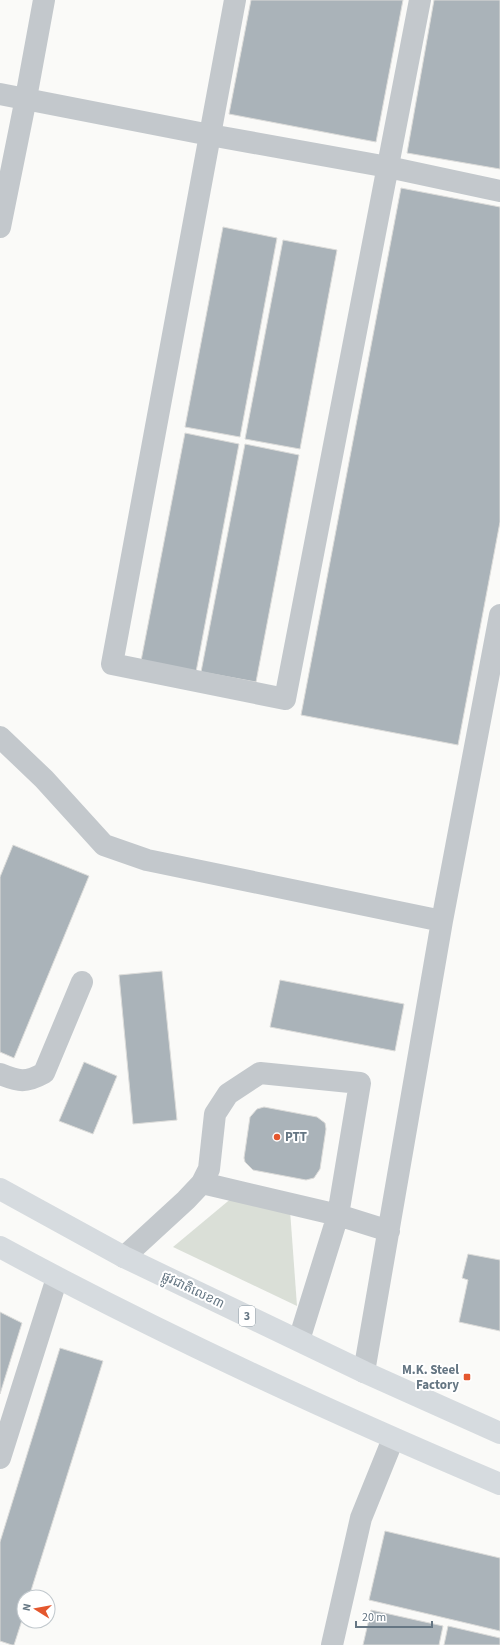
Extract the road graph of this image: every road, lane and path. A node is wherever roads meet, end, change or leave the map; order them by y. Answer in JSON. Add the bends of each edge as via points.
{"nodes":[{"id":1,"x":44,"y":0,"type":"edge"},
{"id":2,"x":236,"y":0,"type":"edge"},
{"id":3,"x":420,"y":0,"type":"edge"},
{"id":4,"x":0,"y":94,"type":"edge"},
{"id":5,"x":26,"y":98,"type":"junction"},
{"id":6,"x":210,"y":135,"type":"junction"},
{"id":7,"x":388,"y":167,"type":"junction"},
{"id":8,"x":500,"y":191,"type":"edge"},
{"id":9,"x":0,"y":227,"type":"edge"},
{"id":10,"x":500,"y":615,"type":"edge"},
{"id":11,"x":0,"y":737,"type":"edge"},
{"id":12,"x":442,"y":921,"type":"junction"},
{"id":13,"x":82,"y":982,"type":"dead end"},
{"id":14,"x":0,"y":1074,"type":"edge"},
{"id":15,"x":202,"y":1183,"type":"junction"},
{"id":16,"x":0,"y":1189,"type":"edge"},
{"id":17,"x":338,"y":1215,"type":"junction"},
{"id":18,"x":389,"y":1230,"type":"junction"},
{"id":19,"x":0,"y":1247,"type":"edge"},
{"id":20,"x":124,"y":1257,"type":"junction"},
{"id":21,"x":57,"y":1278,"type":"junction"},
{"id":22,"x":298,"y":1340,"type":"junction"},
{"id":23,"x":364,"y":1372,"type":"junction"},
{"id":24,"x":500,"y":1433,"type":"edge"},
{"id":25,"x":393,"y":1439,"type":"junction"},
{"id":26,"x":0,"y":1458,"type":"edge"},
{"id":27,"x":500,"y":1484,"type":"edge"},
{"id":28,"x":332,"y":1645,"type":"edge"}],
"edges":[{"from":1,"to":5,"type":"street"},
{"from":2,"to":6,"type":"street"},
{"from":3,"to":7,"type":"street"},
{"from":4,"to":5,"type":"street"},
{"from":5,"to":6,"type":"street"},
{"from":5,"to":9,"type":"street"},
{"from":6,"to":7,"type":"street"},
{"from":6,"to":7,"type":"street","via":[[112,664],[285,699]]},
{"from":7,"to":8,"type":"street"},
{"from":10,"to":12,"type":"street"},
{"from":11,"to":12,"type":"street","via":[[44,779],[104,845],[147,860]]},
{"from":12,"to":18,"type":"street"},
{"from":13,"to":14,"type":"street","via":[[44,1073],[31,1080],[15,1080]]},
{"from":15,"to":17,"type":"street"},
{"from":15,"to":17,"type":"street","via":[[209,1169],[215,1114],[228,1094],[260,1073],[360,1083]]},
{"from":15,"to":20,"type":"street"},
{"from":16,"to":20,"type":"highway","name":"ផ្លូវជាតិលេខ៣","number":"3"},
{"from":17,"to":18,"type":"street"},
{"from":17,"to":22,"type":"street"},
{"from":18,"to":23,"type":"street"},
{"from":19,"to":21,"type":"highway"},
{"from":20,"to":22,"type":"highway","name":"ផ្លូវជាតិលេខ៣","number":"3"},
{"from":21,"to":25,"type":"highway","via":[[196,1348]]},
{"from":21,"to":26,"type":"street"},
{"from":22,"to":23,"type":"highway","name":"ផ្លូវជាតិលេខ៣","number":"3"},
{"from":23,"to":24,"type":"highway","name":"ផ្លូវជាតិលេខ៣","number":"3"},
{"from":25,"to":27,"type":"highway"},
{"from":25,"to":28,"type":"street","via":[[361,1518]]}]}
